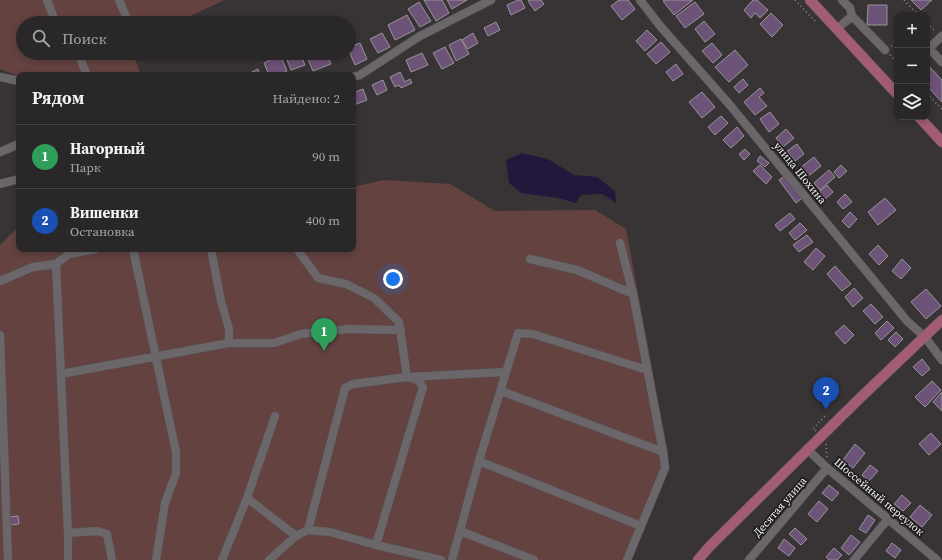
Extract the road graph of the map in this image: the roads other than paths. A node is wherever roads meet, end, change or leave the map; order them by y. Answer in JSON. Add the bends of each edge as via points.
{"nodes":[{"id":1,"x":47,"y":0,"type":"edge"},
{"id":2,"x":119,"y":0,"type":"edge"},
{"id":3,"x":491,"y":0,"type":"edge"},
{"id":4,"x":640,"y":0,"type":"edge"},
{"id":5,"x":810,"y":0,"type":"edge"},
{"id":6,"x":842,"y":0,"type":"edge"},
{"id":7,"x":53,"y":16,"type":"edge"},
{"id":8,"x":126,"y":16,"type":"edge"},
{"id":9,"x":852,"y":16,"type":"junction"},
{"id":10,"x":837,"y":29,"type":"junction"},
{"id":11,"x":942,"y":36,"type":"edge"},
{"id":12,"x":930,"y":45,"type":"edge"},
{"id":13,"x":929,"y":48,"type":"edge"},
{"id":14,"x":885,"y":50,"type":"road end"},
{"id":15,"x":81,"y":60,"type":"edge"},
{"id":16,"x":942,"y":62,"type":"edge"},
{"id":17,"x":86,"y":72,"type":"edge"},
{"id":18,"x":356,"y":76,"type":"edge"},
{"id":19,"x":0,"y":77,"type":"edge"},
{"id":20,"x":16,"y":80,"type":"edge"},
{"id":21,"x":894,"y":91,"type":"edge"},
{"id":22,"x":922,"y":120,"type":"edge"},
{"id":23,"x":942,"y":142,"type":"edge"},
{"id":24,"x":16,"y":145,"type":"edge"},
{"id":25,"x":0,"y":152,"type":"edge"},
{"id":26,"x":16,"y":180,"type":"edge"},
{"id":27,"x":0,"y":184,"type":"edge"},
{"id":28,"x":620,"y":243,"type":"dead end"},
{"id":29,"x":80,"y":252,"type":"edge"},
{"id":30,"x":134,"y":252,"type":"edge"},
{"id":31,"x":211,"y":252,"type":"edge"},
{"id":32,"x":299,"y":252,"type":"edge"},
{"id":33,"x":530,"y":259,"type":"dead end"},
{"id":34,"x":56,"y":264,"type":"junction"},
{"id":35,"x":0,"y":280,"type":"edge"},
{"id":36,"x":633,"y":294,"type":"junction"},
{"id":37,"x":942,"y":320,"type":"edge"},
{"id":38,"x":401,"y":330,"type":"junction"},
{"id":39,"x":0,"y":335,"type":"edge"},
{"id":40,"x":925,"y":337,"type":"junction"},
{"id":41,"x":229,"y":343,"type":"junction"},
{"id":42,"x":156,"y":356,"type":"junction"},
{"id":43,"x":942,"y":360,"type":"edge"},
{"id":44,"x":647,"y":370,"type":"junction"},
{"id":45,"x":505,"y":372,"type":"junction"},
{"id":46,"x":61,"y":374,"type":"junction"},
{"id":47,"x":407,"y":377,"type":"junction"},
{"id":48,"x":501,"y":391,"type":"junction"},
{"id":49,"x":275,"y":416,"type":"dead end"},
{"id":50,"x":808,"y":450,"type":"junction"},
{"id":51,"x":663,"y":452,"type":"junction"},
{"id":52,"x":479,"y":461,"type":"junction"},
{"id":53,"x":827,"y":468,"type":"junction"},
{"id":54,"x":247,"y":498,"type":"junction"},
{"id":55,"x":888,"y":518,"type":"junction"},
{"id":56,"x":641,"y":526,"type":"junction"},
{"id":57,"x":308,"y":530,"type":"junction"},
{"id":58,"x":460,"y":532,"type":"junction"},
{"id":59,"x":68,"y":533,"type":"junction"},
{"id":60,"x":296,"y":536,"type":"junction"},
{"id":61,"x":376,"y":545,"type":"junction"},
{"id":62,"x":8,"y":560,"type":"edge"},
{"id":63,"x":68,"y":560,"type":"edge"},
{"id":64,"x":112,"y":560,"type":"edge"},
{"id":65,"x":156,"y":560,"type":"edge"},
{"id":66,"x":222,"y":560,"type":"edge"},
{"id":67,"x":269,"y":560,"type":"edge"},
{"id":68,"x":441,"y":560,"type":"edge"},
{"id":69,"x":452,"y":560,"type":"edge"},
{"id":70,"x":534,"y":560,"type":"edge"},
{"id":71,"x":627,"y":560,"type":"edge"},
{"id":72,"x":698,"y":560,"type":"edge"},
{"id":73,"x":749,"y":560,"type":"edge"},
{"id":74,"x":854,"y":560,"type":"edge"},
{"id":75,"x":937,"y":560,"type":"edge"}],
"edges":[{"from":1,"to":7,"type":"street"},
{"from":2,"to":8,"type":"street"},
{"from":3,"to":18,"type":"street","via":[[420,36]]},
{"from":4,"to":40,"type":"street","name":"улица Шохина","via":[[907,321]]},
{"from":5,"to":10,"type":"main road"},
{"from":6,"to":9,"type":"street","via":[[850,8]]},
{"from":9,"to":10,"type":"street"},
{"from":9,"to":14,"type":"street"},
{"from":10,"to":21,"type":"main road"},
{"from":11,"to":12,"type":"street"},
{"from":13,"to":16,"type":"street"},
{"from":15,"to":17,"type":"street"},
{"from":19,"to":20,"type":"street"},
{"from":22,"to":23,"type":"main road"},
{"from":24,"to":25,"type":"street"},
{"from":26,"to":27,"type":"street"},
{"from":28,"to":36,"type":"street"},
{"from":29,"to":34,"type":"street","via":[[69,254]]},
{"from":30,"to":42,"type":"street"},
{"from":31,"to":41,"type":"street","via":[[229,329]]},
{"from":32,"to":38,"type":"street","via":[[318,278],[346,284],[374,298],[399,322]]},
{"from":33,"to":36,"type":"street","via":[[577,270]]},
{"from":34,"to":35,"type":"street","via":[[33,267]]},
{"from":34,"to":46,"type":"street"},
{"from":36,"to":44,"type":"street"},
{"from":37,"to":40,"type":"main road"},
{"from":38,"to":41,"type":"street","via":[[348,329],[301,334],[274,343]]},
{"from":38,"to":47,"type":"street"},
{"from":39,"to":62,"type":"street"},
{"from":40,"to":43,"type":"street","name":"улица Шохина"},
{"from":40,"to":50,"type":"main road"},
{"from":41,"to":42,"type":"street"},
{"from":42,"to":46,"type":"street"},
{"from":42,"to":65,"type":"street","via":[[176,452],[176,473],[165,503]]},
{"from":44,"to":45,"type":"street","via":[[534,334],[518,333]]},
{"from":44,"to":51,"type":"street"},
{"from":45,"to":47,"type":"street"},
{"from":45,"to":48,"type":"street"},
{"from":46,"to":59,"type":"street"},
{"from":47,"to":57,"type":"street","via":[[353,384],[345,388]]},
{"from":47,"to":61,"type":"street","via":[[418,380],[423,387]]},
{"from":48,"to":51,"type":"street"},
{"from":48,"to":52,"type":"street"},
{"from":49,"to":54,"type":"street"},
{"from":50,"to":53,"type":"street","name":"Шоссейный переулок"},
{"from":50,"to":72,"type":"main road"},
{"from":51,"to":56,"type":"street","via":[[665,468]]},
{"from":52,"to":56,"type":"street"},
{"from":52,"to":58,"type":"street"},
{"from":53,"to":55,"type":"street","name":"Шоссейный переулок"},
{"from":53,"to":73,"type":"street","name":"Десятая улица"},
{"from":54,"to":60,"type":"street"},
{"from":54,"to":66,"type":"street"},
{"from":55,"to":74,"type":"street"},
{"from":55,"to":75,"type":"street","name":"Шоссейный переулок"},
{"from":56,"to":71,"type":"street"},
{"from":57,"to":60,"type":"street"},
{"from":57,"to":61,"type":"street","via":[[330,532]]},
{"from":58,"to":69,"type":"street"},
{"from":58,"to":70,"type":"street"},
{"from":59,"to":63,"type":"street"},
{"from":59,"to":64,"type":"street","via":[[97,531],[107,534]]},
{"from":60,"to":67,"type":"street"},
{"from":61,"to":68,"type":"street"}]}
